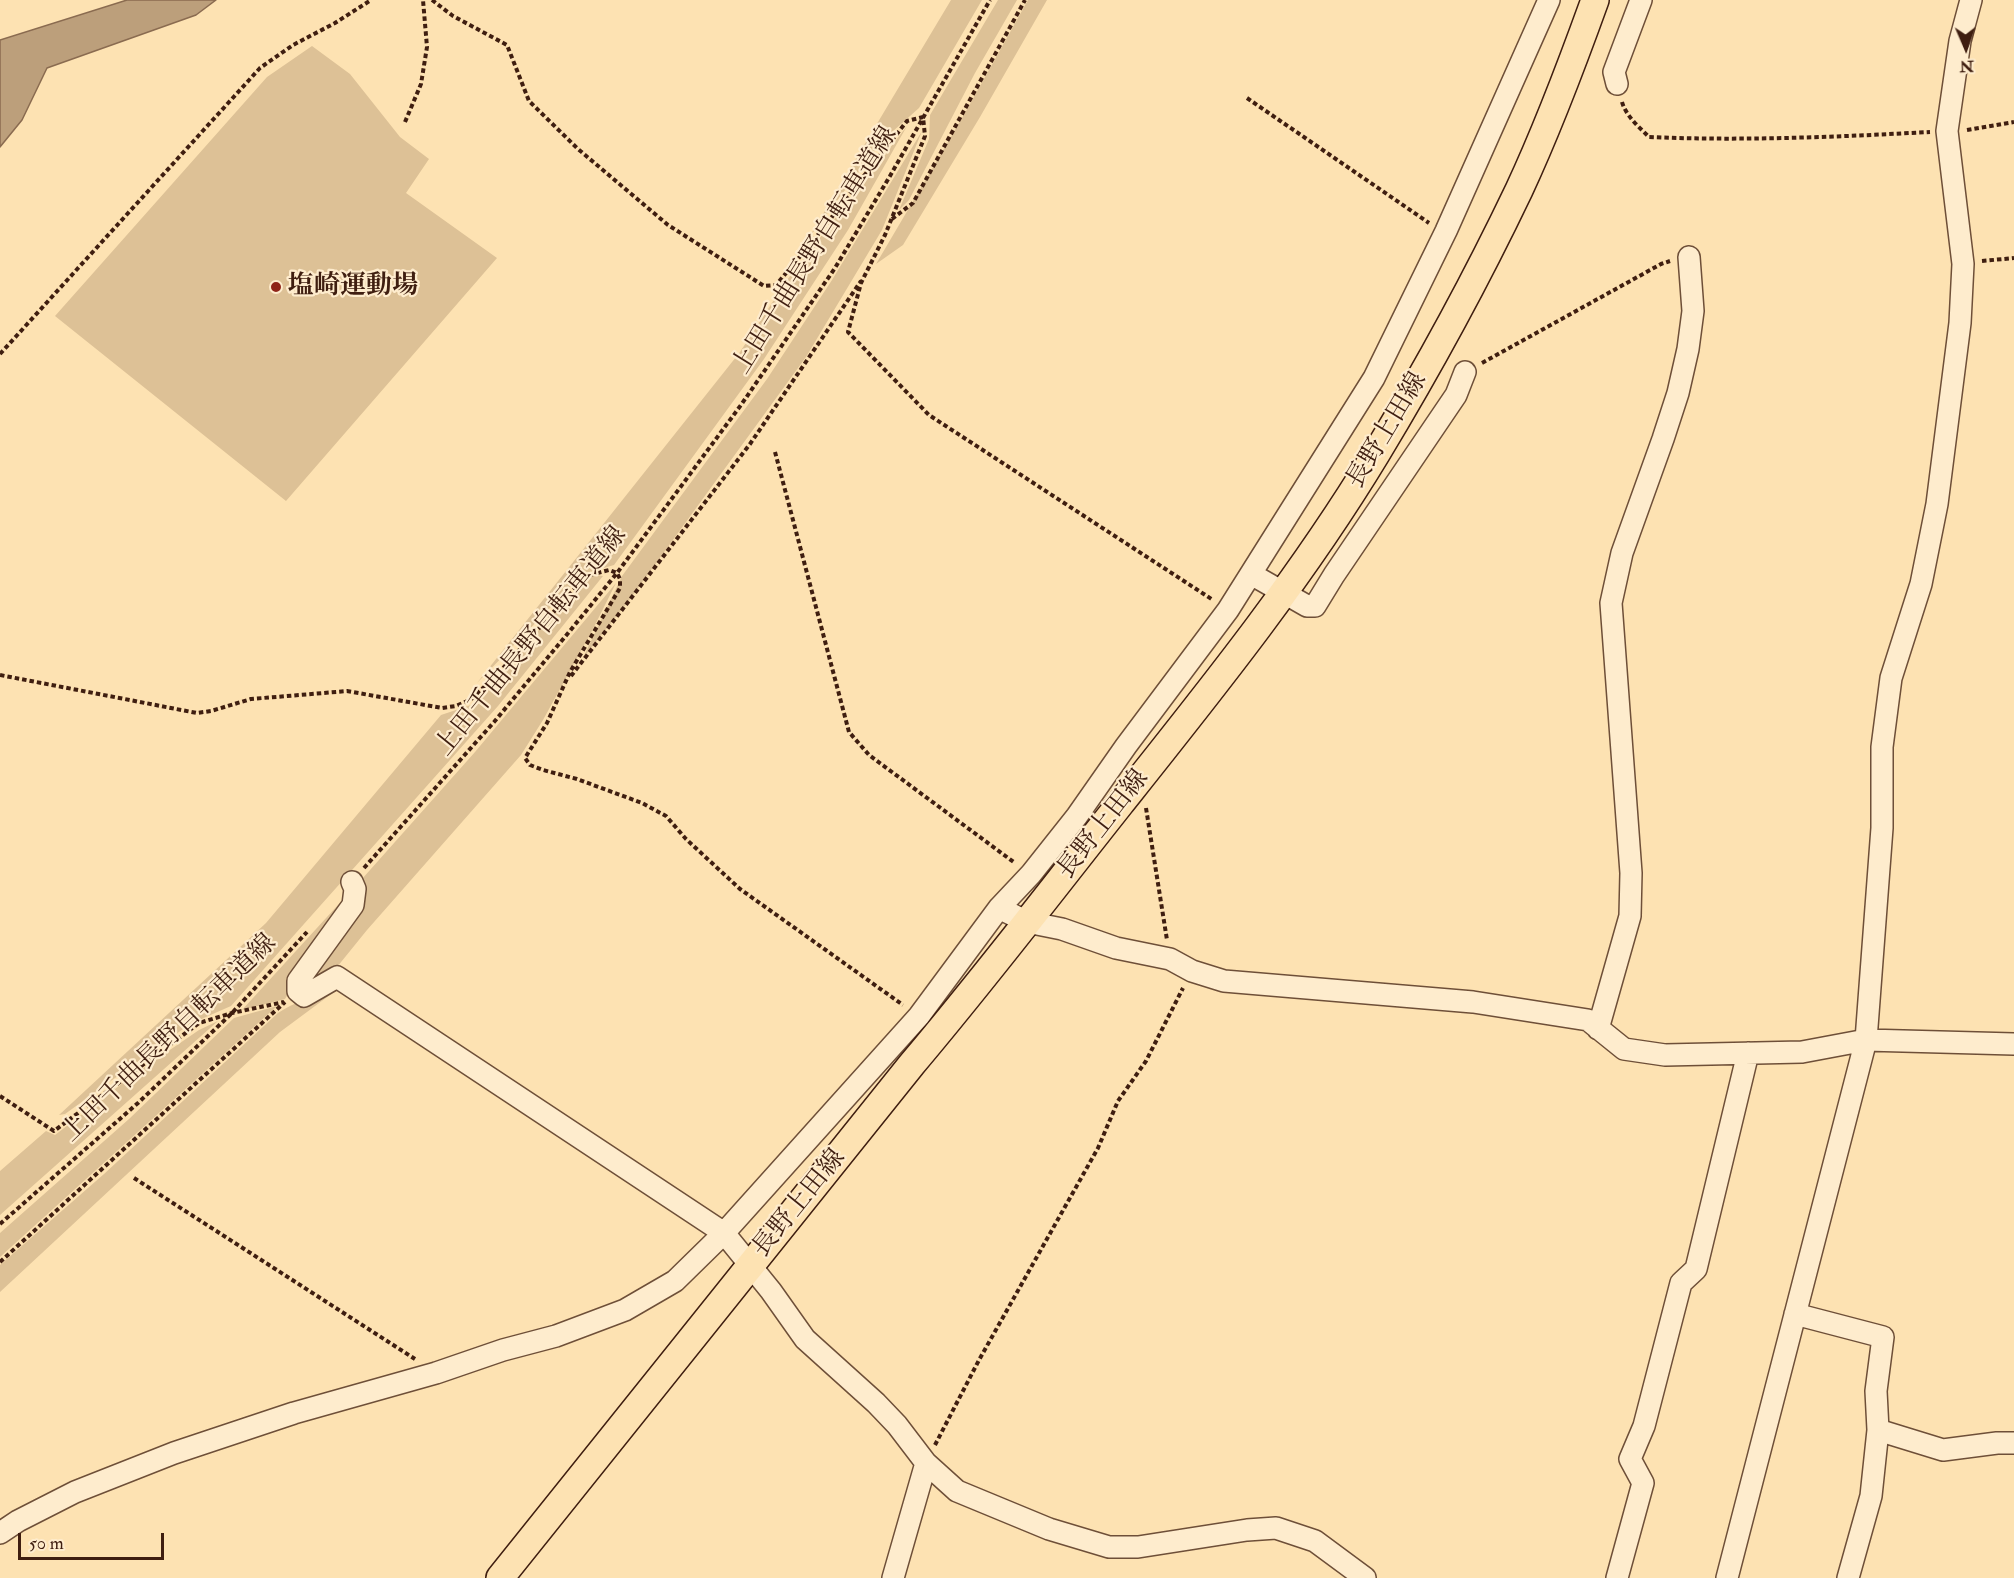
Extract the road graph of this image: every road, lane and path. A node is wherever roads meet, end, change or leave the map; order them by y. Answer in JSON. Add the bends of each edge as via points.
{"nodes":[{"id":1,"x":371,"y":0,"type":"edge"},
{"id":2,"x":423,"y":0,"type":"edge"},
{"id":3,"x":432,"y":0,"type":"edge"},
{"id":4,"x":990,"y":0,"type":"edge"},
{"id":5,"x":1025,"y":0,"type":"edge"},
{"id":6,"x":1549,"y":0,"type":"edge"},
{"id":7,"x":1595,"y":0,"type":"edge"},
{"id":8,"x":1641,"y":0,"type":"edge"},
{"id":9,"x":1971,"y":0,"type":"edge"},
{"id":10,"x":1617,"y":84,"type":"joint"},
{"id":11,"x":1247,"y":98,"type":"dead end"},
{"id":12,"x":923,"y":117,"type":"junction"},
{"id":13,"x":405,"y":122,"type":"dead end"},
{"id":14,"x":2014,"y":122,"type":"edge"},
{"id":15,"x":1947,"y":131,"type":"junction"},
{"id":16,"x":892,"y":219,"type":"junction"},
{"id":17,"x":1446,"y":231,"type":"junction"},
{"id":18,"x":1689,"y":257,"type":"joint"},
{"id":19,"x":2014,"y":258,"type":"edge"},
{"id":20,"x":1963,"y":264,"type":"junction"},
{"id":21,"x":868,"y":270,"type":"junction"},
{"id":22,"x":0,"y":354,"type":"edge"},
{"id":23,"x":1466,"y":372,"type":"joint"},
{"id":24,"x":775,"y":452,"type":"dead end"},
{"id":25,"x":617,"y":573,"type":"junction"},
{"id":26,"x":1251,"y":574,"type":"junction"},
{"id":27,"x":1283,"y":593,"type":"junction"},
{"id":28,"x":1228,"y":610,"type":"junction"},
{"id":29,"x":0,"y":675,"type":"edge"},
{"id":30,"x":565,"y":684,"type":"junction"},
{"id":31,"x":1126,"y":746,"type":"junction"},
{"id":32,"x":1151,"y":765,"type":"junction"},
{"id":33,"x":1132,"y":789,"type":"junction"},
{"id":34,"x":1031,"y":874,"type":"junction"},
{"id":35,"x":352,"y":882,"type":"joint"},
{"id":36,"x":999,"y":908,"type":"junction"},
{"id":37,"x":1027,"y":922,"type":"junction"},
{"id":38,"x":312,"y":926,"type":"dead end"},
{"id":39,"x":1170,"y":959,"type":"junction"},
{"id":40,"x":1192,"y":971,"type":"junction"},
{"id":41,"x":292,"y":997,"type":"junction"},
{"id":42,"x":232,"y":1013,"type":"junction"},
{"id":43,"x":918,"y":1016,"type":"junction"},
{"id":44,"x":1598,"y":1029,"type":"junction"},
{"id":45,"x":1866,"y":1040,"type":"junction"},
{"id":46,"x":2014,"y":1044,"type":"edge"},
{"id":47,"x":1748,"y":1053,"type":"junction"},
{"id":48,"x":0,"y":1096,"type":"edge"},
{"id":49,"x":134,"y":1179,"type":"dead end"},
{"id":50,"x":0,"y":1224,"type":"edge"},
{"id":51,"x":724,"y":1233,"type":"junction"},
{"id":52,"x":0,"y":1262,"type":"edge"},
{"id":53,"x":751,"y":1265,"type":"junction"},
{"id":54,"x":1795,"y":1314,"type":"junction"},
{"id":55,"x":436,"y":1373,"type":"junction"},
{"id":56,"x":1878,"y":1430,"type":"junction"},
{"id":57,"x":2014,"y":1443,"type":"edge"},
{"id":58,"x":926,"y":1463,"type":"junction"},
{"id":59,"x":0,"y":1533,"type":"edge"},
{"id":60,"x":500,"y":1578,"type":"edge"},
{"id":61,"x":893,"y":1578,"type":"edge"},
{"id":62,"x":1365,"y":1578,"type":"edge"},
{"id":63,"x":1617,"y":1578,"type":"edge"},
{"id":64,"x":1727,"y":1578,"type":"edge"},
{"id":65,"x":1848,"y":1578,"type":"edge"}],
"edges":[{"from":1,"to":22,"type":"path","via":[[260,68]]},
{"from":2,"to":13,"type":"path","via":[[427,46],[421,84]]},
{"from":3,"to":12,"type":"path","via":[[507,45],[529,101],[578,149],[668,225],[764,286],[776,285],[906,121]]},
{"from":4,"to":12,"type":"path","name":"上田千曲長野自転車道線"},
{"from":5,"to":16,"type":"path","via":[[913,203]]},
{"from":6,"to":17,"type":"street"},
{"from":7,"to":27,"type":"main road","name":"長野上田線","via":[[1542,138],[1467,293],[1374,457]]},
{"from":8,"to":10,"type":"street","via":[[1614,72]]},
{"from":9,"to":15,"type":"street","via":[[1960,41]]},
{"from":10,"to":15,"type":"path","via":[[1623,107],[1649,137],[1720,140]]},
{"from":11,"to":17,"type":"path"},
{"from":12,"to":16,"type":"path","via":[[925,136]]},
{"from":12,"to":25,"type":"path","name":"上田千曲長野自転車道線","via":[[835,268],[741,405]]},
{"from":14,"to":15,"type":"path"},
{"from":15,"to":20,"type":"street"},
{"from":16,"to":21,"type":"path"},
{"from":17,"to":26,"type":"street","via":[[1374,378]]},
{"from":18,"to":23,"type":"path","via":[[1661,264]]},
{"from":18,"to":44,"type":"street","via":[[1693,311],[1688,349],[1678,393],[1622,553],[1611,603],[1631,873],[1630,916]]},
{"from":19,"to":20,"type":"path"},
{"from":20,"to":45,"type":"street","via":[[1960,323],[1937,504],[1921,584],[1891,678],[1882,747],[1882,828]]},
{"from":21,"to":28,"type":"path","via":[[848,332],[929,415]]},
{"from":21,"to":30,"type":"path","via":[[750,444]]},
{"from":23,"to":27,"type":"street","via":[[1456,395],[1315,606],[1307,606]]},
{"from":24,"to":34,"type":"path","via":[[849,732],[869,756]]},
{"from":25,"to":29,"type":"path","via":[[609,570],[586,576],[495,677],[470,700],[456,706],[442,708],[347,691],[251,699],[197,713]]},
{"from":25,"to":30,"type":"path","via":[[620,588]]},
{"from":25,"to":35,"type":"path","name":"上田千曲長野自転車道線","via":[[494,722]]},
{"from":26,"to":27,"type":"street"},
{"from":26,"to":28,"type":"street"},
{"from":27,"to":32,"type":"main road","name":"長野上田線"},
{"from":28,"to":31,"type":"street"},
{"from":30,"to":43,"type":"path","via":[[525,758],[530,765],[642,803],[666,816],[740,889]]},
{"from":31,"to":32,"type":"street"},
{"from":31,"to":34,"type":"street"},
{"from":32,"to":33,"type":"main road","name":"長野上田線"},
{"from":33,"to":37,"type":"main road","name":"長野上田線"},
{"from":33,"to":39,"type":"path","via":[[1144,800],[1149,817]]},
{"from":34,"to":36,"type":"street"},
{"from":35,"to":41,"type":"street","via":[[353,905],[298,981]]},
{"from":36,"to":37,"type":"street"},
{"from":36,"to":43,"type":"street"},
{"from":37,"to":39,"type":"street"},
{"from":37,"to":53,"type":"main road","name":"長野上田線"},
{"from":38,"to":42,"type":"path","name":"上田千曲長野自転車道線"},
{"from":39,"to":40,"type":"street"},
{"from":40,"to":44,"type":"street","via":[[1224,981],[1473,1002],[1588,1020]]},
{"from":40,"to":58,"type":"path","via":[[1146,1061],[1118,1101],[1098,1148]]},
{"from":41,"to":42,"type":"path"},
{"from":41,"to":51,"type":"street","via":[[304,996],[337,977]]},
{"from":41,"to":52,"type":"path"},
{"from":42,"to":48,"type":"path","via":[[199,1023],[54,1131]]},
{"from":42,"to":50,"type":"path","name":"上田千曲長野自転車道線","via":[[138,1103]]},
{"from":43,"to":51,"type":"street"},
{"from":44,"to":47,"type":"street","via":[[1624,1049],[1665,1055]]},
{"from":45,"to":46,"type":"street"},
{"from":45,"to":47,"type":"street","via":[[1803,1052]]},
{"from":45,"to":54,"type":"street"},
{"from":47,"to":63,"type":"street","via":[[1696,1269],[1681,1283],[1644,1426],[1630,1460],[1643,1483]]},
{"from":49,"to":55,"type":"path"},
{"from":51,"to":53,"type":"street"},
{"from":51,"to":55,"type":"street","via":[[675,1281],[625,1310]]},
{"from":53,"to":58,"type":"street","via":[[805,1339],[897,1425]]},
{"from":53,"to":60,"type":"main road","name":"長野上田線"},
{"from":54,"to":56,"type":"street","via":[[1883,1338],[1876,1391]]},
{"from":54,"to":64,"type":"street"},
{"from":55,"to":59,"type":"street","via":[[294,1413],[174,1453],[75,1492]]},
{"from":56,"to":57,"type":"street","via":[[1943,1450]]},
{"from":56,"to":65,"type":"street","via":[[1871,1496]]},
{"from":58,"to":61,"type":"street"},
{"from":58,"to":62,"type":"street","via":[[957,1491],[1048,1529],[1109,1547],[1138,1547],[1276,1528],[1315,1541]]}]}
